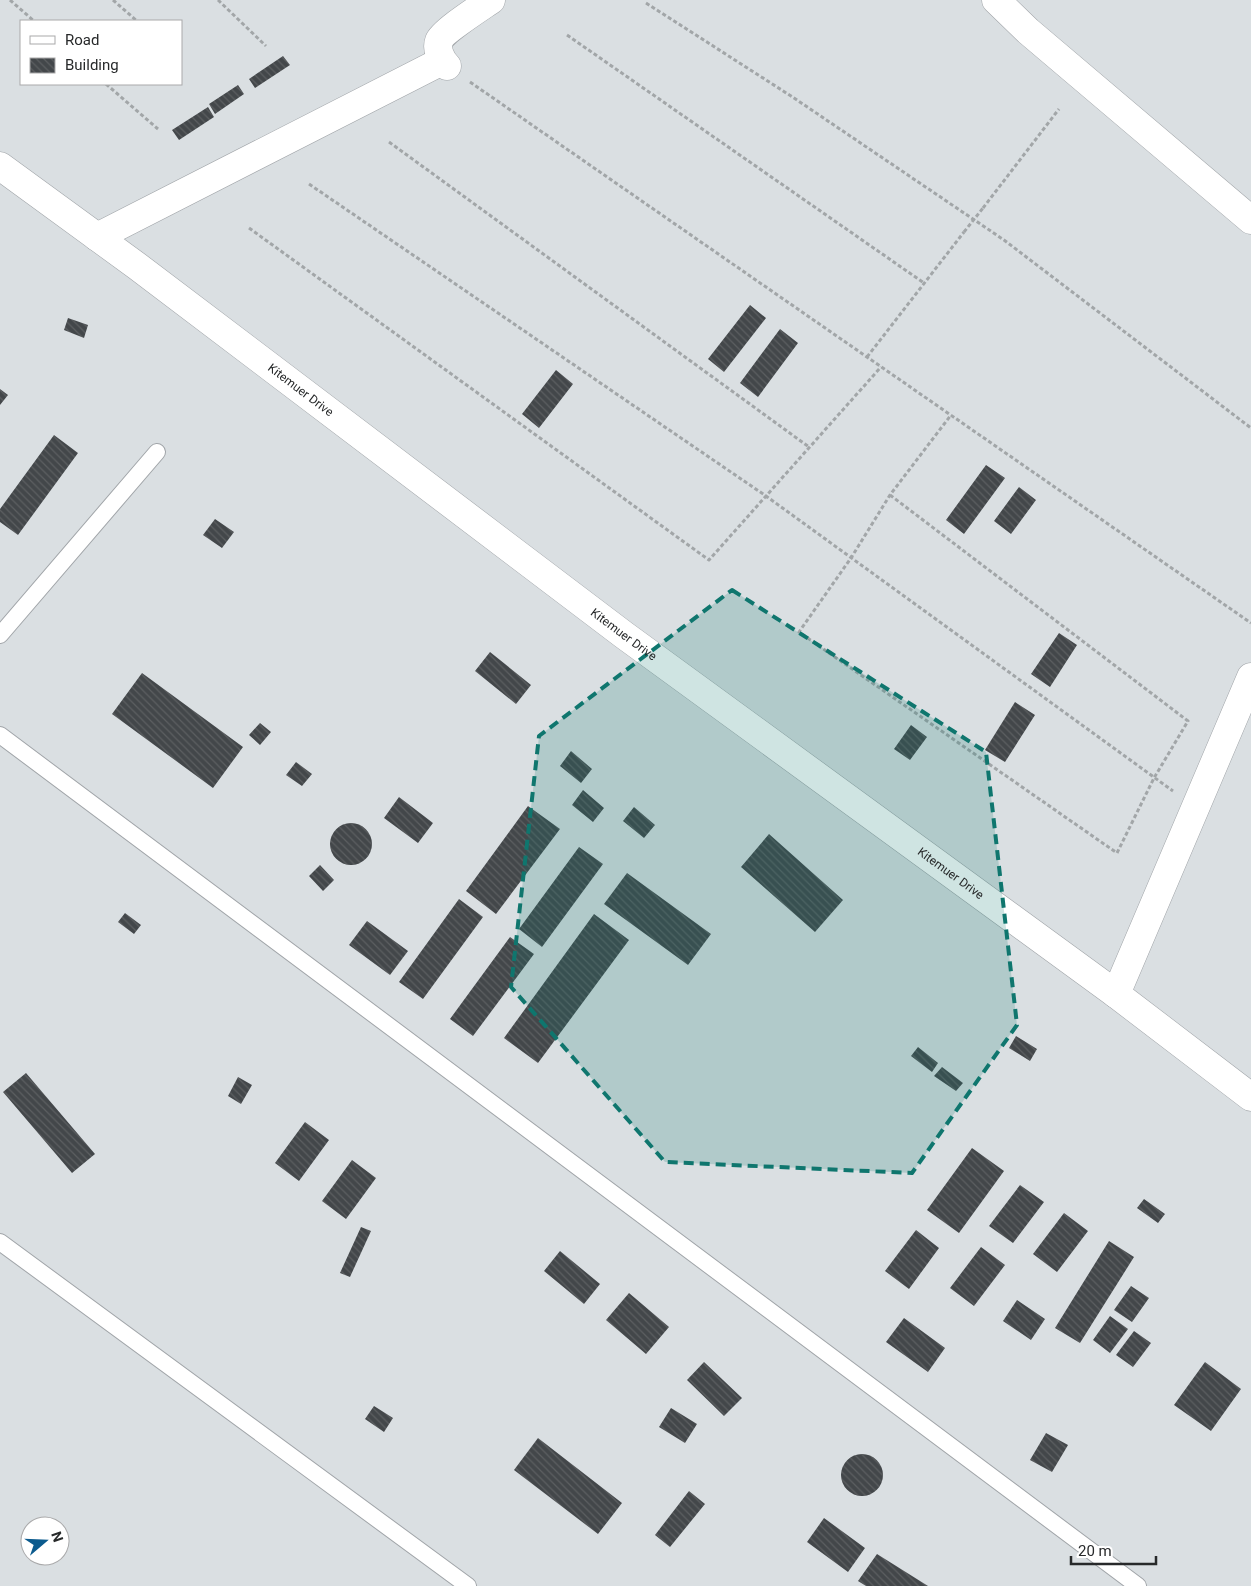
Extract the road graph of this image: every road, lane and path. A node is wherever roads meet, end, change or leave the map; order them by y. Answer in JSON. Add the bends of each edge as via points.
{"nodes":[{"id":1,"x":10,"y":0,"type":"edge"},
{"id":2,"x":114,"y":0,"type":"edge"},
{"id":3,"x":218,"y":0,"type":"edge"},
{"id":4,"x":491,"y":0,"type":"edge"},
{"id":5,"x":996,"y":0,"type":"edge"},
{"id":6,"x":646,"y":3,"type":"dead end"},
{"id":7,"x":33,"y":20,"type":"edge"},
{"id":8,"x":136,"y":20,"type":"edge"},
{"id":9,"x":566,"y":35,"type":"dead end"},
{"id":10,"x":266,"y":46,"type":"dead end"},
{"id":11,"x":444,"y":64,"type":"junction"},
{"id":12,"x":107,"y":85,"type":"edge"},
{"id":13,"x":1059,"y":109,"type":"dead end"},
{"id":14,"x":158,"y":128,"type":"dead end"},
{"id":15,"x":389,"y":142,"type":"dead end"},
{"id":16,"x":0,"y":166,"type":"edge"},
{"id":17,"x":309,"y":184,"type":"dead end"},
{"id":18,"x":1251,"y":220,"type":"edge"},
{"id":19,"x":249,"y":228,"type":"dead end"},
{"id":20,"x":97,"y":237,"type":"junction"},
{"id":21,"x":924,"y":283,"type":"junction"},
{"id":22,"x":867,"y":357,"type":"junction"},
{"id":23,"x":881,"y":367,"type":"junction"},
{"id":24,"x":951,"y":415,"type":"junction"},
{"id":25,"x":1251,"y":428,"type":"edge"},
{"id":26,"x":809,"y":447,"type":"junction"},
{"id":27,"x":157,"y":452,"type":"dead end"},
{"id":28,"x":890,"y":495,"type":"junction"},
{"id":29,"x":766,"y":496,"type":"junction"},
{"id":30,"x":850,"y":558,"type":"junction"},
{"id":31,"x":1251,"y":623,"type":"edge"},
{"id":32,"x":0,"y":635,"type":"edge"},
{"id":33,"x":1251,"y":677,"type":"edge"},
{"id":34,"x":0,"y":735,"type":"edge"},
{"id":35,"x":1154,"y":778,"type":"junction"},
{"id":36,"x":1195,"y":808,"type":"junction"},
{"id":37,"x":1116,"y":994,"type":"junction"},
{"id":38,"x":1251,"y":1096,"type":"edge"},
{"id":39,"x":0,"y":1242,"type":"edge"},
{"id":40,"x":468,"y":1586,"type":"edge"},
{"id":41,"x":1138,"y":1586,"type":"edge"}],
"edges":[{"from":1,"to":7,"type":"path"},
{"from":2,"to":8,"type":"path"},
{"from":3,"to":10,"type":"path"},
{"from":4,"to":11,"type":"street","via":[[439,39],[437,47]]},
{"from":5,"to":18,"type":"street","via":[[1028,31]]},
{"from":6,"to":25,"type":"path","via":[[1004,240]]},
{"from":9,"to":21,"type":"path"},
{"from":11,"to":20,"type":"street"},
{"from":11,"to":22,"type":"path"},
{"from":12,"to":14,"type":"path"},
{"from":13,"to":21,"type":"path","bridge":true},
{"from":15,"to":26,"type":"path"},
{"from":16,"to":20,"type":"street","name":"Kitemuer Drive"},
{"from":17,"to":29,"type":"path"},
{"from":19,"to":29,"type":"path","via":[[709,560]]},
{"from":20,"to":37,"type":"street","name":"Kitemuer Drive","via":[[624,635]]},
{"from":21,"to":22,"type":"path"},
{"from":22,"to":23,"type":"path"},
{"from":23,"to":24,"type":"path"},
{"from":23,"to":26,"type":"path"},
{"from":24,"to":28,"type":"path"},
{"from":24,"to":31,"type":"path"},
{"from":26,"to":29,"type":"path"},
{"from":27,"to":32,"type":"lane"},
{"from":28,"to":30,"type":"path"},
{"from":28,"to":35,"type":"path","via":[[1188,721]]},
{"from":29,"to":30,"type":"path"},
{"from":30,"to":35,"type":"path"},
{"from":30,"to":35,"type":"path","via":[[799,632],[1117,853]]},
{"from":33,"to":36,"type":"street"},
{"from":34,"to":41,"type":"lane"},
{"from":35,"to":36,"type":"path"},
{"from":36,"to":37,"type":"street"},
{"from":37,"to":38,"type":"street","name":"Kitemuer Drive"},
{"from":39,"to":40,"type":"lane"}]}
